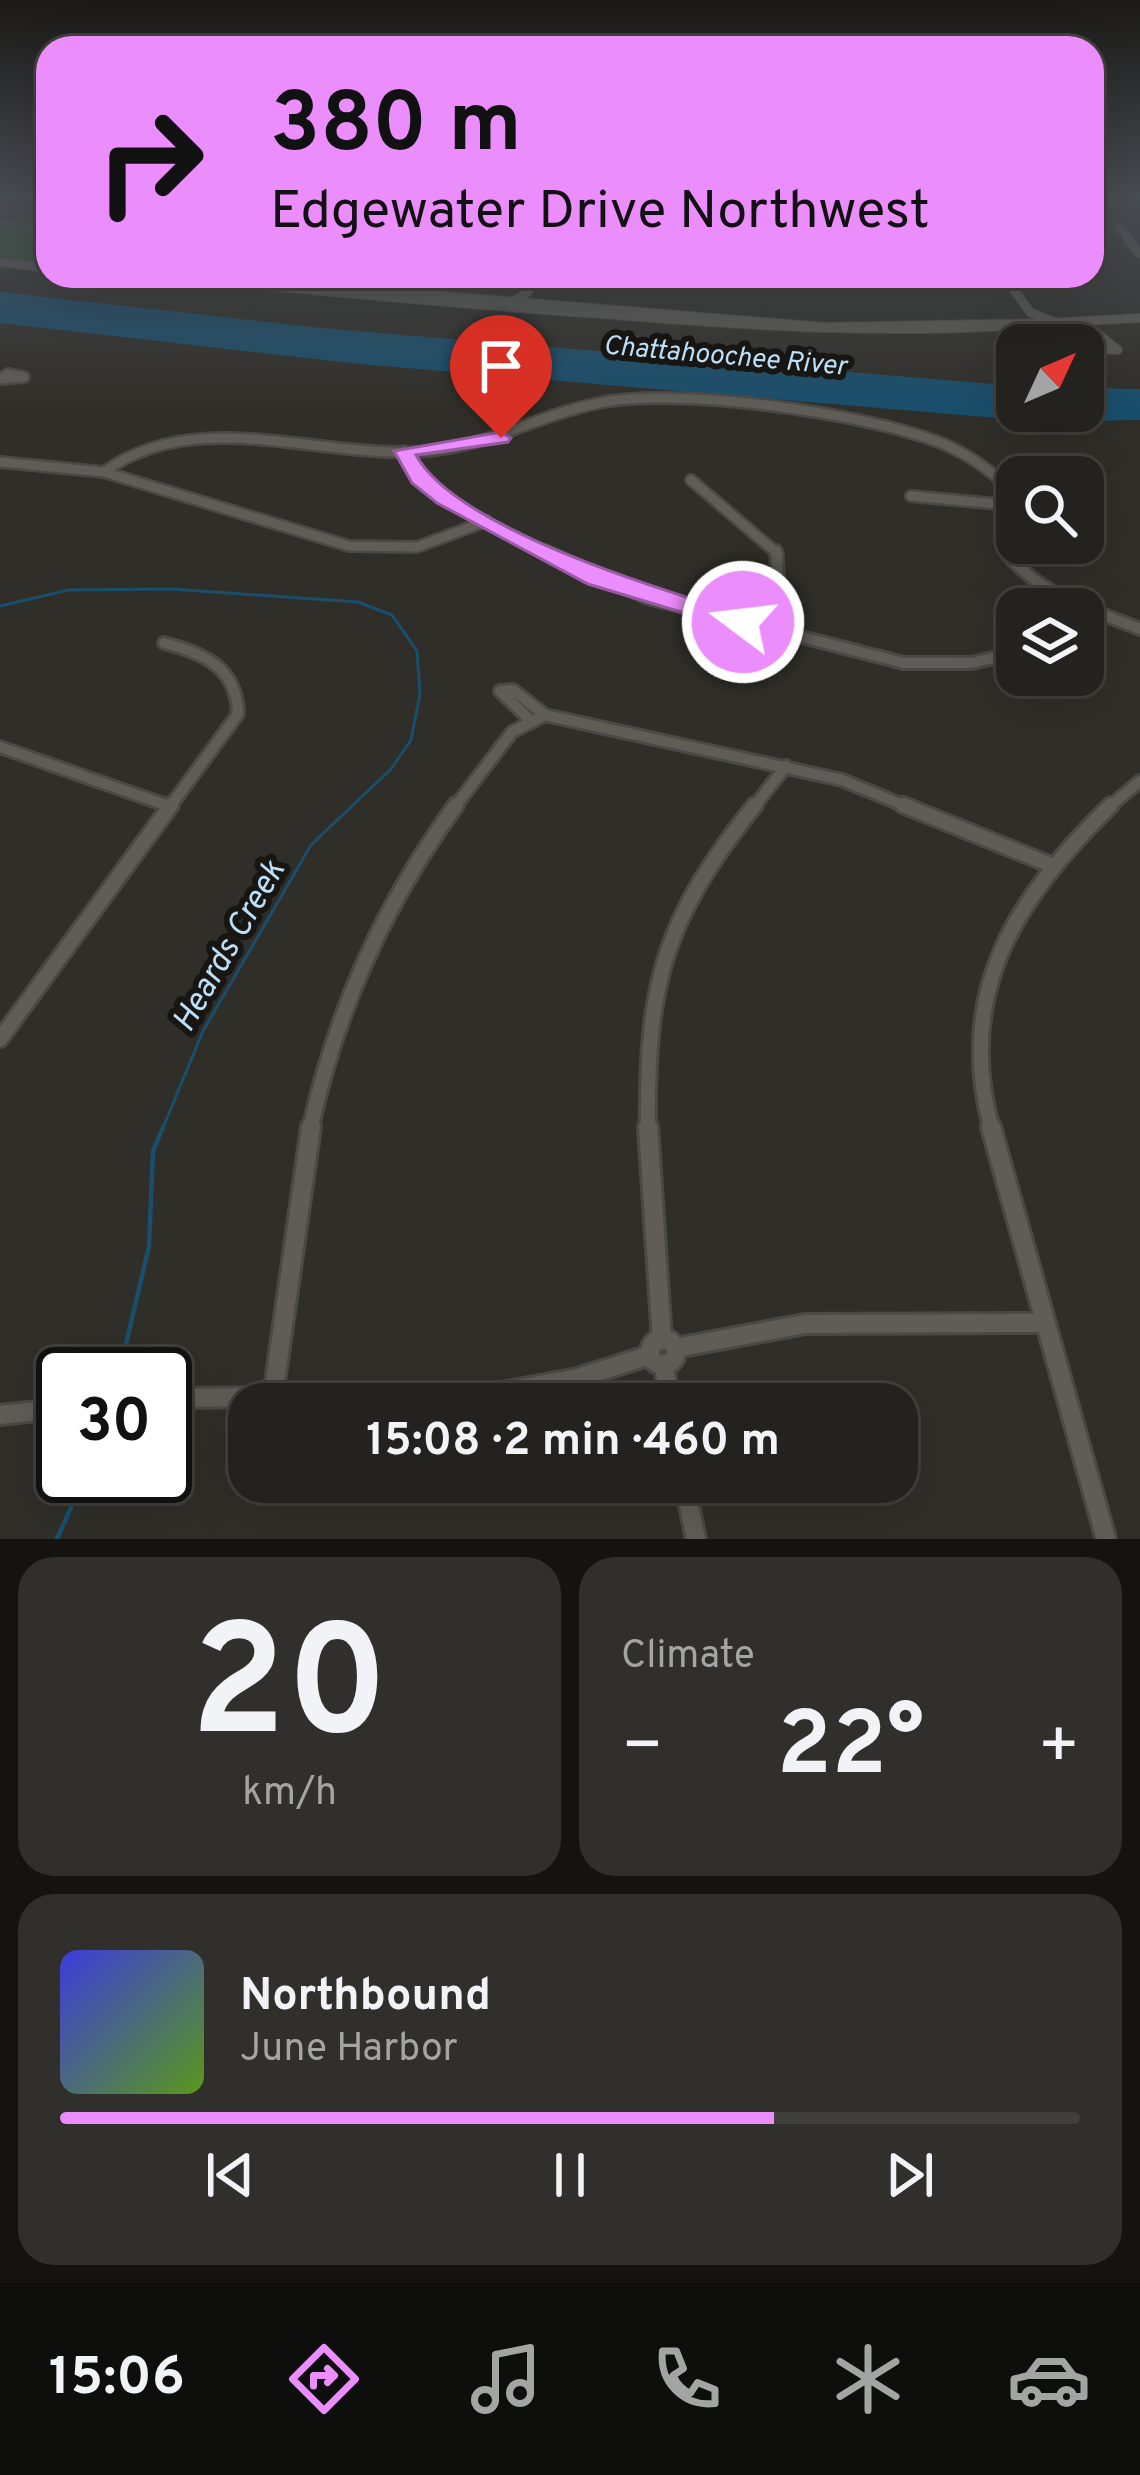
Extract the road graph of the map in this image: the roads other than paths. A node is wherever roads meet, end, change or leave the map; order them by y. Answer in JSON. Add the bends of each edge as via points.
{"nodes":[{"id":1,"x":313,"y":288,"type":"edge"},
{"id":2,"x":334,"y":288,"type":"edge"},
{"id":3,"x":530,"y":288,"type":"edge"},
{"id":4,"x":1014,"y":288,"type":"edge"},
{"id":5,"x":527,"y":293,"type":"junction"},
{"id":6,"x":509,"y":304,"type":"junction"},
{"id":7,"x":532,"y":305,"type":"junction"},
{"id":8,"x":1140,"y":316,"type":"edge"},
{"id":9,"x":1029,"y":317,"type":"junction"},
{"id":10,"x":1081,"y":320,"type":"junction"},
{"id":11,"x":1050,"y":322,"type":"junction"},
{"id":12,"x":1111,"y":345,"type":"dead end"},
{"id":13,"x":404,"y":451,"type":"junction"},
{"id":14,"x":0,"y":462,"type":"edge"},
{"id":15,"x":104,"y":472,"type":"junction"},
{"id":16,"x":996,"y":473,"type":"edge"},
{"id":17,"x":691,"y":480,"type":"dead end"},
{"id":18,"x":911,"y":496,"type":"dead end"},
{"id":19,"x":996,"y":504,"type":"edge"},
{"id":20,"x":487,"y":521,"type":"junction"},
{"id":21,"x":1016,"y":564,"type":"edge"},
{"id":22,"x":1047,"y":588,"type":"edge"},
{"id":23,"x":1104,"y":615,"type":"edge"},
{"id":24,"x":743,"y":622,"type":"junction"},
{"id":25,"x":1140,"y":628,"type":"edge"},
{"id":26,"x":164,"y":643,"type":"dead end"},
{"id":27,"x":996,"y":657,"type":"edge"},
{"id":28,"x":1,"y":749,"type":"edge"},
{"id":29,"x":786,"y":766,"type":"junction"},
{"id":30,"x":1140,"y":782,"type":"edge"},
{"id":31,"x":166,"y":806,"type":"junction"},
{"id":32,"x":1051,"y":865,"type":"junction"},
{"id":33,"x":0,"y":1039,"type":"edge"},
{"id":34,"x":1046,"y":1323,"type":"junction"},
{"id":35,"x":663,"y":1352,"type":"junction"},
{"id":36,"x":275,"y":1383,"type":"edge"},
{"id":37,"x":551,"y":1383,"type":"edge"},
{"id":38,"x":667,"y":1383,"type":"edge"},
{"id":39,"x":228,"y":1397,"type":"edge"},
{"id":40,"x":192,"y":1398,"type":"edge"},
{"id":41,"x":36,"y":1411,"type":"edge"},
{"id":42,"x":0,"y":1414,"type":"edge"},
{"id":43,"x":688,"y":1503,"type":"edge"},
{"id":44,"x":696,"y":1539,"type":"edge"},
{"id":45,"x":1106,"y":1539,"type":"edge"}],
"edges":[{"from":1,"to":6,"type":"street"},
{"from":2,"to":6,"type":"street"},
{"from":3,"to":5,"type":"street"},
{"from":4,"to":9,"type":"street"},
{"from":5,"to":6,"type":"street"},
{"from":5,"to":7,"type":"street"},
{"from":6,"to":7,"type":"street"},
{"from":7,"to":9,"type":"street","via":[[860,329]]},
{"from":7,"to":11,"type":"street","via":[[874,333]]},
{"from":8,"to":10,"type":"street"},
{"from":9,"to":11,"type":"street"},
{"from":10,"to":11,"type":"street"},
{"from":10,"to":12,"type":"street"},
{"from":13,"to":15,"type":"street","via":[[216,437],[152,448]]},
{"from":13,"to":16,"type":"street","via":[[491,441],[578,406],[616,400],[905,428]]},
{"from":13,"to":20,"type":"street","via":[[427,486]]},
{"from":14,"to":15,"type":"street"},
{"from":15,"to":20,"type":"street","via":[[349,546],[417,547]]},
{"from":17,"to":24,"type":"street","via":[[780,557],[778,579]]},
{"from":18,"to":19,"type":"street"},
{"from":20,"to":24,"type":"street","via":[[613,586]]},
{"from":21,"to":22,"type":"street"},
{"from":23,"to":25,"type":"street"},
{"from":24,"to":27,"type":"street","via":[[920,664]]},
{"from":26,"to":31,"type":"street","via":[[218,663],[240,698],[232,728]]},
{"from":28,"to":31,"type":"street"},
{"from":29,"to":32,"type":"street","via":[[881,792]]},
{"from":29,"to":35,"type":"street","via":[[694,886],[659,966],[648,1049]]},
{"from":29,"to":36,"type":"street","via":[[537,717],[515,729],[425,846],[354,973],[308,1120]]},
{"from":30,"to":32,"type":"street"},
{"from":31,"to":33,"type":"street"},
{"from":32,"to":34,"type":"street","via":[[984,995],[974,1036],[978,1080]]},
{"from":34,"to":35,"type":"street","via":[[805,1324]]},
{"from":34,"to":45,"type":"street"},
{"from":35,"to":37,"type":"street"},
{"from":35,"to":38,"type":"street"},
{"from":39,"to":40,"type":"street"},
{"from":41,"to":42,"type":"street"},
{"from":43,"to":44,"type":"street"}]}
